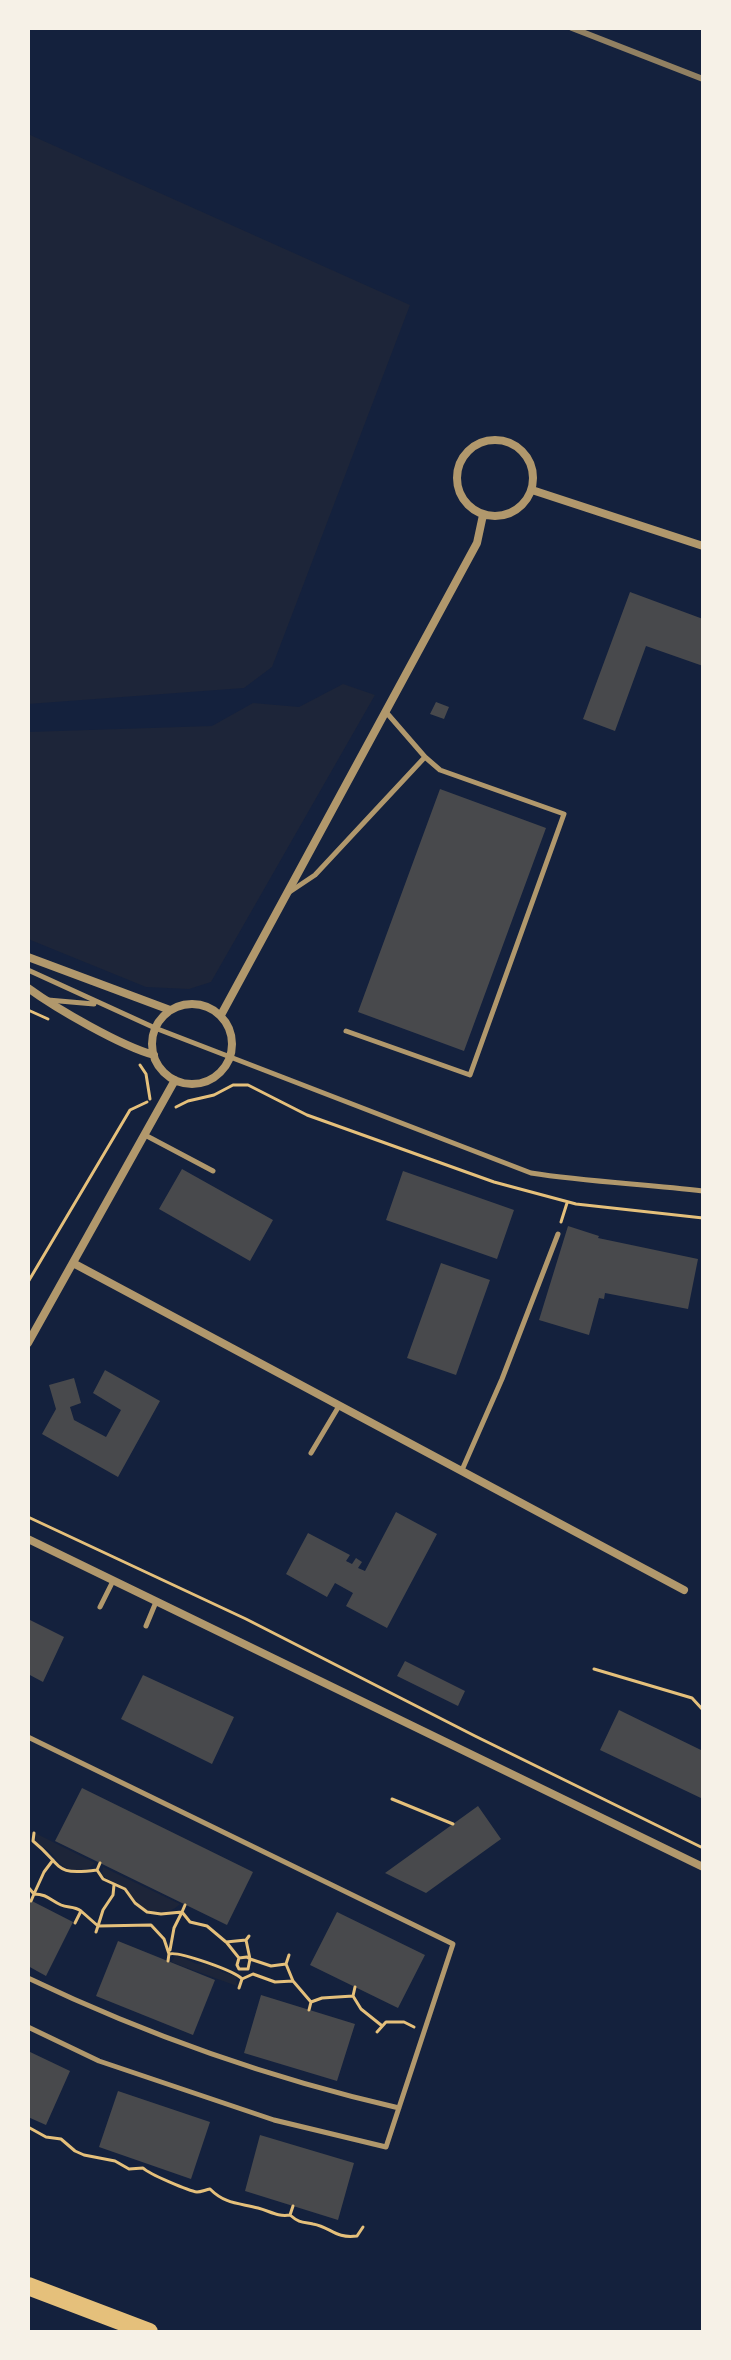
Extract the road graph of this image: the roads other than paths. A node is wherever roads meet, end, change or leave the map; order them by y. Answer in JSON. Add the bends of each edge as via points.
{"nodes":[{"id":1,"x":532,"y":490,"type":"junction"},
{"id":2,"x":483,"y":515,"type":"junction"},
{"id":3,"x":703,"y":546,"type":"edge"},
{"id":4,"x":386,"y":712,"type":"junction"},
{"id":5,"x":425,"y":757,"type":"junction"},
{"id":6,"x":286,"y":894,"type":"junction"},
{"id":7,"x":28,"y":957,"type":"edge"},
{"id":8,"x":28,"y":970,"type":"edge"},
{"id":9,"x":28,"y":988,"type":"edge"},
{"id":10,"x":44,"y":1000,"type":"junction"},
{"id":11,"x":103,"y":1005,"type":"junction"},
{"id":12,"x":170,"y":1010,"type":"junction"},
{"id":13,"x":221,"y":1015,"type":"junction"},
{"id":14,"x":155,"y":1028,"type":"junction"},
{"id":15,"x":346,"y":1031,"type":"dead end"},
{"id":16,"x":154,"y":1055,"type":"junction"},
{"id":17,"x":230,"y":1057,"type":"junction"},
{"id":18,"x":175,"y":1080,"type":"junction"},
{"id":19,"x":145,"y":1135,"type":"junction"},
{"id":20,"x":213,"y":1171,"type":"dead end"},
{"id":21,"x":703,"y":1191,"type":"edge"},
{"id":22,"x":558,"y":1234,"type":"road end"},
{"id":23,"x":73,"y":1263,"type":"junction"},
{"id":24,"x":28,"y":1343,"type":"edge"},
{"id":25,"x":339,"y":1406,"type":"junction"},
{"id":26,"x":311,"y":1453,"type":"dead end"},
{"id":27,"x":462,"y":1471,"type":"junction"},
{"id":28,"x":28,"y":1539,"type":"edge"},
{"id":29,"x":113,"y":1581,"type":"junction"},
{"id":30,"x":684,"y":1590,"type":"dead end"},
{"id":31,"x":156,"y":1602,"type":"junction"},
{"id":32,"x":100,"y":1607,"type":"dead end"},
{"id":33,"x":146,"y":1626,"type":"dead end"},
{"id":34,"x":28,"y":1737,"type":"edge"},
{"id":35,"x":703,"y":1867,"type":"edge"},
{"id":36,"x":28,"y":1978,"type":"edge"},
{"id":37,"x":28,"y":2027,"type":"edge"},
{"id":38,"x":399,"y":2108,"type":"junction"},
{"id":39,"x":28,"y":2286,"type":"edge"},
{"id":40,"x":149,"y":2332,"type":"edge"}],
"edges":[{"from":1,"to":2,"type":"street","via":[[514,512]]},
{"from":1,"to":2,"type":"street","via":[[532,464],[525,452],[502,440],[478,443],[463,458],[456,478],[461,497]]},
{"from":1,"to":3,"type":"street"},
{"from":2,"to":4,"type":"street","via":[[477,543]]},
{"from":4,"to":5,"type":"lane"},
{"from":4,"to":6,"type":"street"},
{"from":5,"to":6,"type":"lane","via":[[315,875]]},
{"from":5,"to":15,"type":"lane","via":[[440,770],[564,814],[470,1075]]},
{"from":6,"to":13,"type":"street"},
{"from":7,"to":12,"type":"street"},
{"from":8,"to":11,"type":"lane"},
{"from":9,"to":10,"type":"street"},
{"from":10,"to":11,"type":"lane"},
{"from":10,"to":16,"type":"street"},
{"from":11,"to":14,"type":"lane"},
{"from":12,"to":13,"type":"street","via":[[196,1004]]},
{"from":12,"to":14,"type":"street"},
{"from":13,"to":17,"type":"street","via":[[231,1034]]},
{"from":14,"to":16,"type":"street"},
{"from":14,"to":17,"type":"lane"},
{"from":16,"to":18,"type":"street"},
{"from":17,"to":18,"type":"street","via":[[214,1078],[188,1084]]},
{"from":17,"to":21,"type":"lane","via":[[531,1173]]},
{"from":18,"to":19,"type":"street"},
{"from":19,"to":20,"type":"lane"},
{"from":19,"to":23,"type":"street"},
{"from":22,"to":27,"type":"lane"},
{"from":23,"to":24,"type":"street"},
{"from":23,"to":25,"type":"street"},
{"from":25,"to":26,"type":"lane"},
{"from":25,"to":27,"type":"street"},
{"from":27,"to":30,"type":"street"},
{"from":28,"to":29,"type":"street"},
{"from":29,"to":31,"type":"street"},
{"from":29,"to":32,"type":"lane"},
{"from":31,"to":33,"type":"lane"},
{"from":31,"to":35,"type":"street"},
{"from":34,"to":38,"type":"lane","via":[[453,1944]]},
{"from":36,"to":38,"type":"lane","via":[[216,2054]]},
{"from":37,"to":38,"type":"lane","via":[[113,2066],[274,2120],[386,2147]]},
{"from":39,"to":40,"type":"main road"}]}
